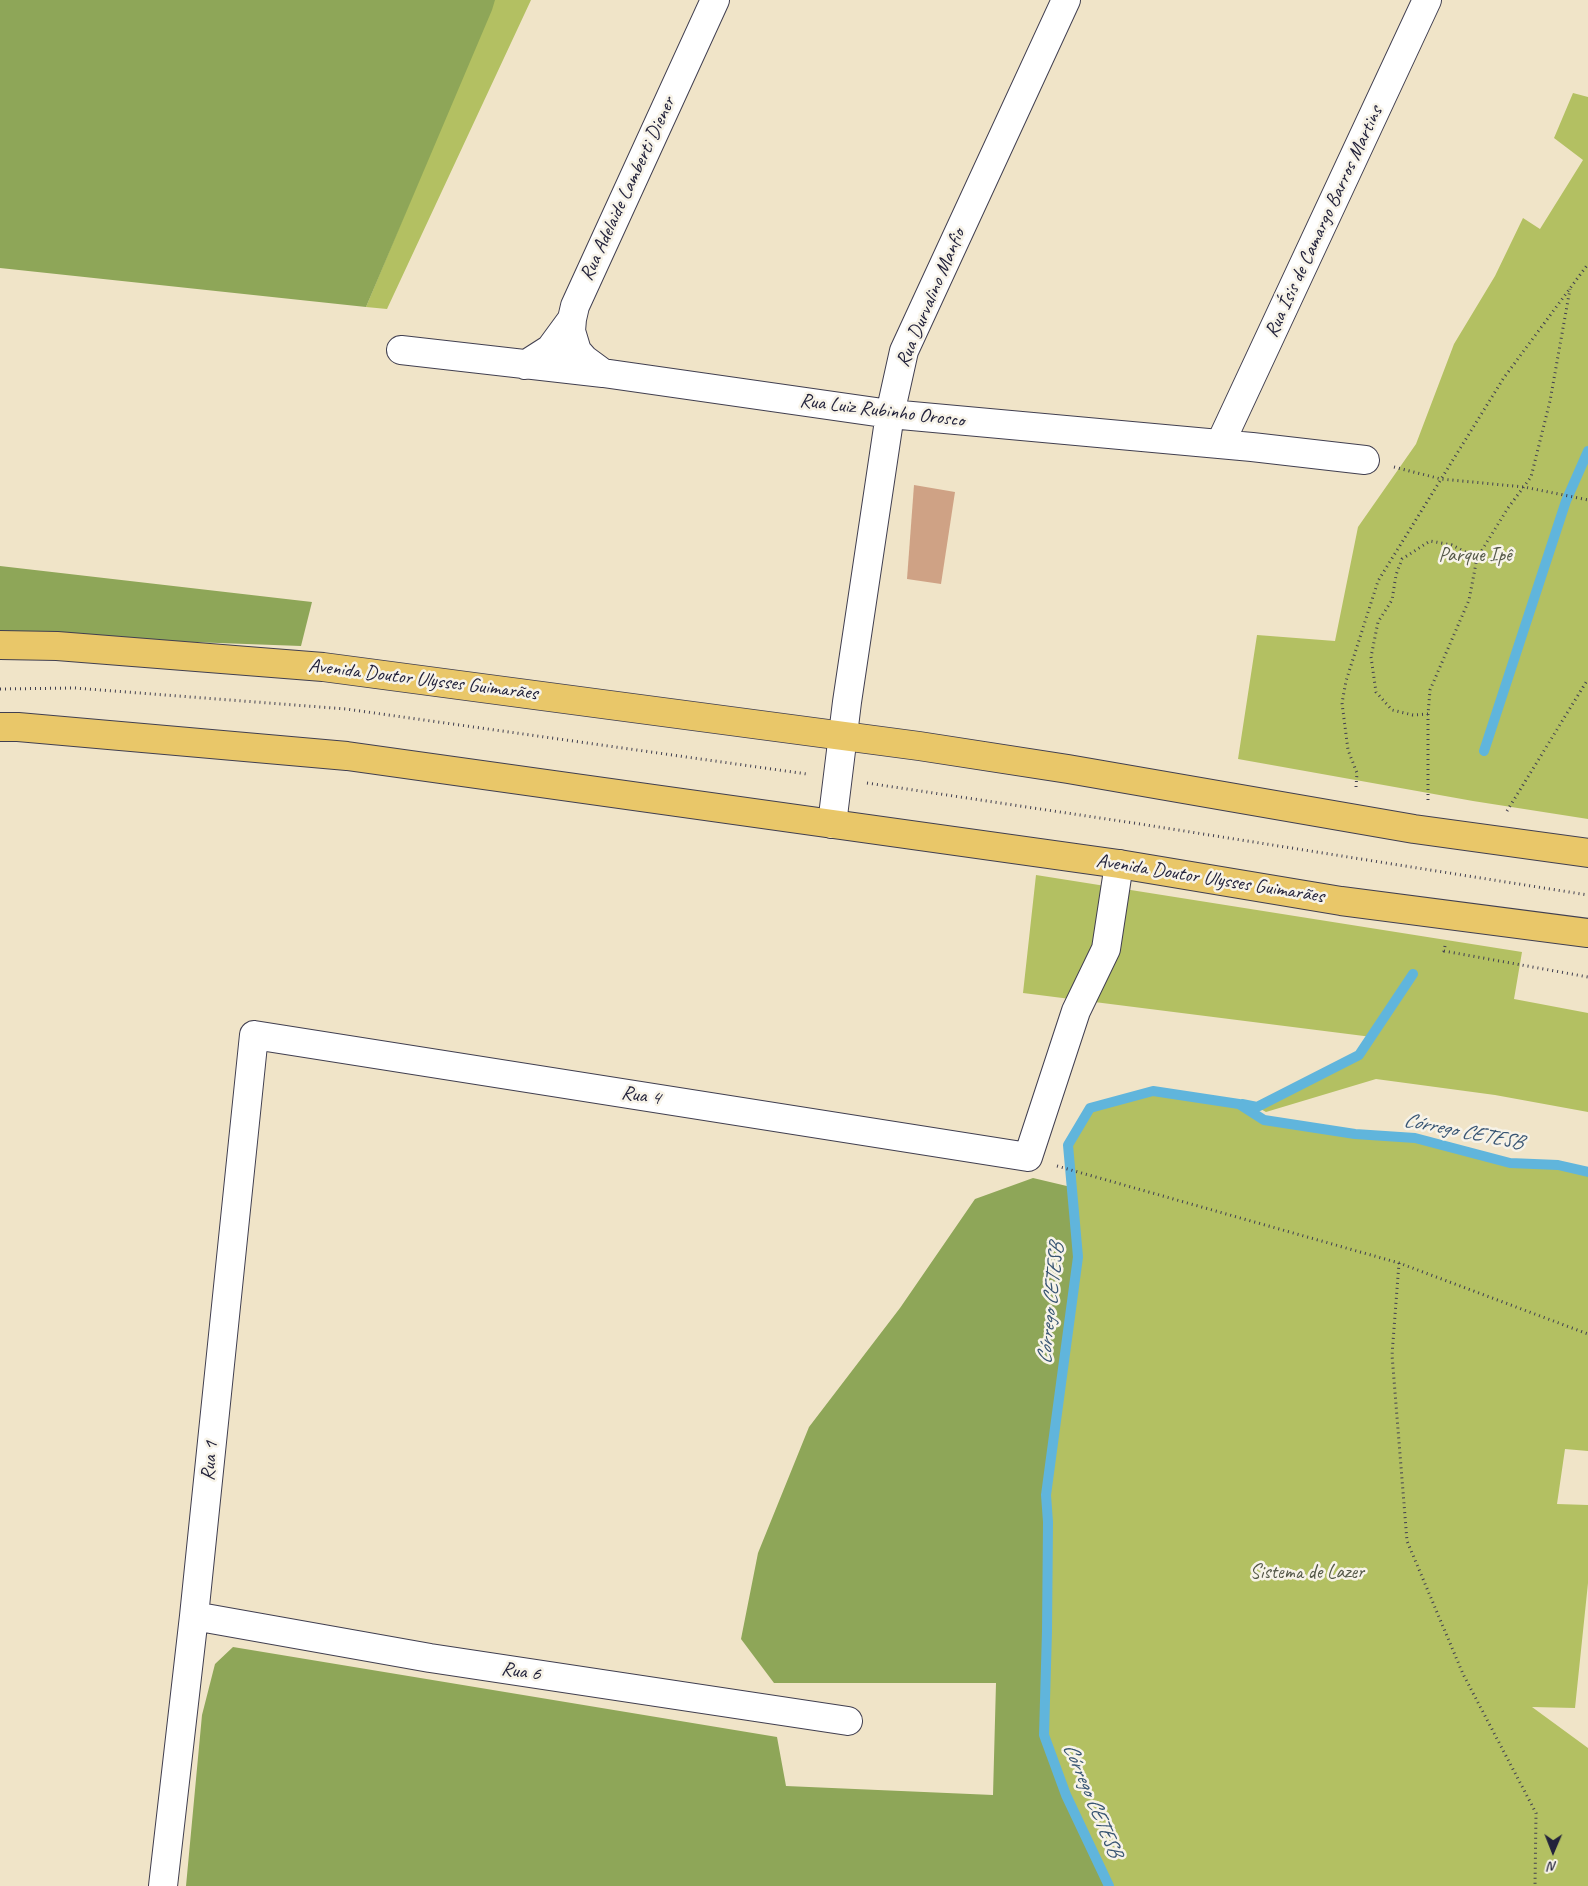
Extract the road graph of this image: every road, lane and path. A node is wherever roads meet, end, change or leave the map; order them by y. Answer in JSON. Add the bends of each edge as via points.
{"nodes":[{"id":1,"x":715,"y":0,"type":"edge"},
{"id":2,"x":1066,"y":0,"type":"edge"},
{"id":3,"x":1427,"y":0,"type":"edge"},
{"id":4,"x":1588,"y":264,"type":"edge"},
{"id":5,"x":1570,"y":288,"type":"junction"},
{"id":6,"x":572,"y":319,"type":"junction"},
{"id":7,"x":401,"y":350,"type":"dead end"},
{"id":8,"x":524,"y":365,"type":"junction"},
{"id":9,"x":602,"y":373,"type":"junction"},
{"id":10,"x":890,"y":414,"type":"junction"},
{"id":11,"x":1220,"y":444,"type":"junction"},
{"id":12,"x":1365,"y":460,"type":"joint"},
{"id":13,"x":1441,"y":479,"type":"junction"},
{"id":14,"x":1524,"y":487,"type":"junction"},
{"id":15,"x":1588,"y":500,"type":"edge"},
{"id":16,"x":1476,"y":558,"type":"junction"},
{"id":17,"x":0,"y":646,"type":"edge"},
{"id":18,"x":1588,"y":680,"type":"edge"},
{"id":19,"x":0,"y":689,"type":"edge"},
{"id":20,"x":1428,"y":714,"type":"junction"},
{"id":21,"x":0,"y":727,"type":"edge"},
{"id":22,"x":844,"y":735,"type":"junction"},
{"id":23,"x":777,"y":770,"type":"dead end"},
{"id":24,"x":912,"y":790,"type":"dead end"},
{"id":25,"x":1351,"y":817,"type":"junction"},
{"id":26,"x":832,"y":824,"type":"junction"},
{"id":27,"x":1428,"y":831,"type":"junction"},
{"id":28,"x":1489,"y":840,"type":"junction"},
{"id":29,"x":1588,"y":853,"type":"edge"},
{"id":30,"x":1119,"y":864,"type":"junction"},
{"id":31,"x":1588,"y":895,"type":"edge"},
{"id":32,"x":1448,"y":915,"type":"junction"},
{"id":33,"x":1588,"y":933,"type":"edge"},
{"id":34,"x":1588,"y":977,"type":"edge"},
{"id":35,"x":254,"y":1035,"type":"joint"},
{"id":36,"x":1054,"y":1165,"type":"dead end"},
{"id":37,"x":1399,"y":1264,"type":"junction"},
{"id":38,"x":1588,"y":1334,"type":"edge"},
{"id":39,"x":194,"y":1616,"type":"junction"},
{"id":40,"x":848,"y":1721,"type":"dead end"},
{"id":41,"x":163,"y":1886,"type":"edge"},
{"id":42,"x":1535,"y":1886,"type":"edge"}],
"edges":[{"from":1,"to":6,"type":"street","name":"Rua Adelaide Lamberti Diener","via":[[581,292]]},
{"from":2,"to":10,"type":"street","name":"Rua Durvalino Manfio","via":[[904,351]]},
{"from":3,"to":11,"type":"street","name":"Rua Ísis de Camargo Barros Martins"},
{"from":4,"to":5,"type":"path"},
{"from":5,"to":13,"type":"path","via":[[1503,379]]},
{"from":5,"to":14,"type":"path","via":[[1550,401],[1531,477]]},
{"from":6,"to":8,"type":"street","via":[[550,348]]},
{"from":6,"to":9,"type":"street","name":"Rua Adelaide Lamberti Diener","via":[[571,331],[577,351]]},
{"from":7,"to":8,"type":"street","name":"Rua Luiz Rubinho Orosco"},
{"from":8,"to":9,"type":"street","name":"Rua Luiz Rubinho Orosco"},
{"from":9,"to":10,"type":"street","name":"Rua Luiz Rubinho Orosco"},
{"from":10,"to":11,"type":"street","name":"Rua Luiz Rubinho Orosco"},
{"from":10,"to":22,"type":"street","name":"Rua Durvalino Manfio"},
{"from":11,"to":12,"type":"street","name":"Rua Luiz Rubinho Orosco"},
{"from":12,"to":13,"type":"path"},
{"from":13,"to":14,"type":"path"},
{"from":13,"to":25,"type":"path","via":[[1378,582],[1346,681],[1342,703],[1344,729],[1357,778]]},
{"from":14,"to":15,"type":"path"},
{"from":14,"to":16,"type":"path"},
{"from":16,"to":20,"type":"path","via":[[1469,600],[1430,690]]},
{"from":16,"to":20,"type":"path","via":[[1452,545],[1430,541],[1402,559],[1392,600],[1378,622],[1371,657],[1376,692],[1392,710],[1413,715]]},
{"from":17,"to":22,"type":"main road","name":"Avenida Doutor Ulysses Guimarães","via":[[57,646],[323,667]]},
{"from":18,"to":28,"type":"path"},
{"from":19,"to":23,"type":"path","via":[[75,688],[346,709]]},
{"from":20,"to":27,"type":"path"},
{"from":21,"to":26,"type":"main road","name":"Avenida Doutor Ulysses Guimarães","via":[[348,756]]},
{"from":22,"to":25,"type":"main road","name":"Avenida Doutor Ulysses Guimarães"},
{"from":22,"to":26,"type":"street"},
{"from":24,"to":31,"type":"path"},
{"from":25,"to":27,"type":"main road","name":"Avenida Doutor Ulysses Guimarães"},
{"from":26,"to":30,"type":"main road","name":"Avenida Doutor Ulysses Guimarães"},
{"from":27,"to":28,"type":"main road","name":"Avenida Doutor Ulysses Guimarães"},
{"from":28,"to":29,"type":"main road","name":"Avenida Doutor Ulysses Guimarães"},
{"from":30,"to":32,"type":"main road","name":"Avenida Doutor Ulysses Guimarães"},
{"from":30,"to":35,"type":"street","name":"Rua 4","via":[[1106,949],[1076,1012],[1028,1157]]},
{"from":32,"to":33,"type":"main road","name":"Avenida Doutor Ulysses Guimarães"},
{"from":32,"to":34,"type":"path","via":[[1444,951]]},
{"from":35,"to":39,"type":"street","name":"Rua 1"},
{"from":36,"to":37,"type":"path"},
{"from":37,"to":38,"type":"path"},
{"from":37,"to":42,"type":"path","via":[[1392,1355],[1407,1541],[1463,1674],[1536,1813]]},
{"from":39,"to":40,"type":"street","name":"Rua 6","via":[[430,1658]]},
{"from":39,"to":41,"type":"street","name":"Rua 1"}]}
